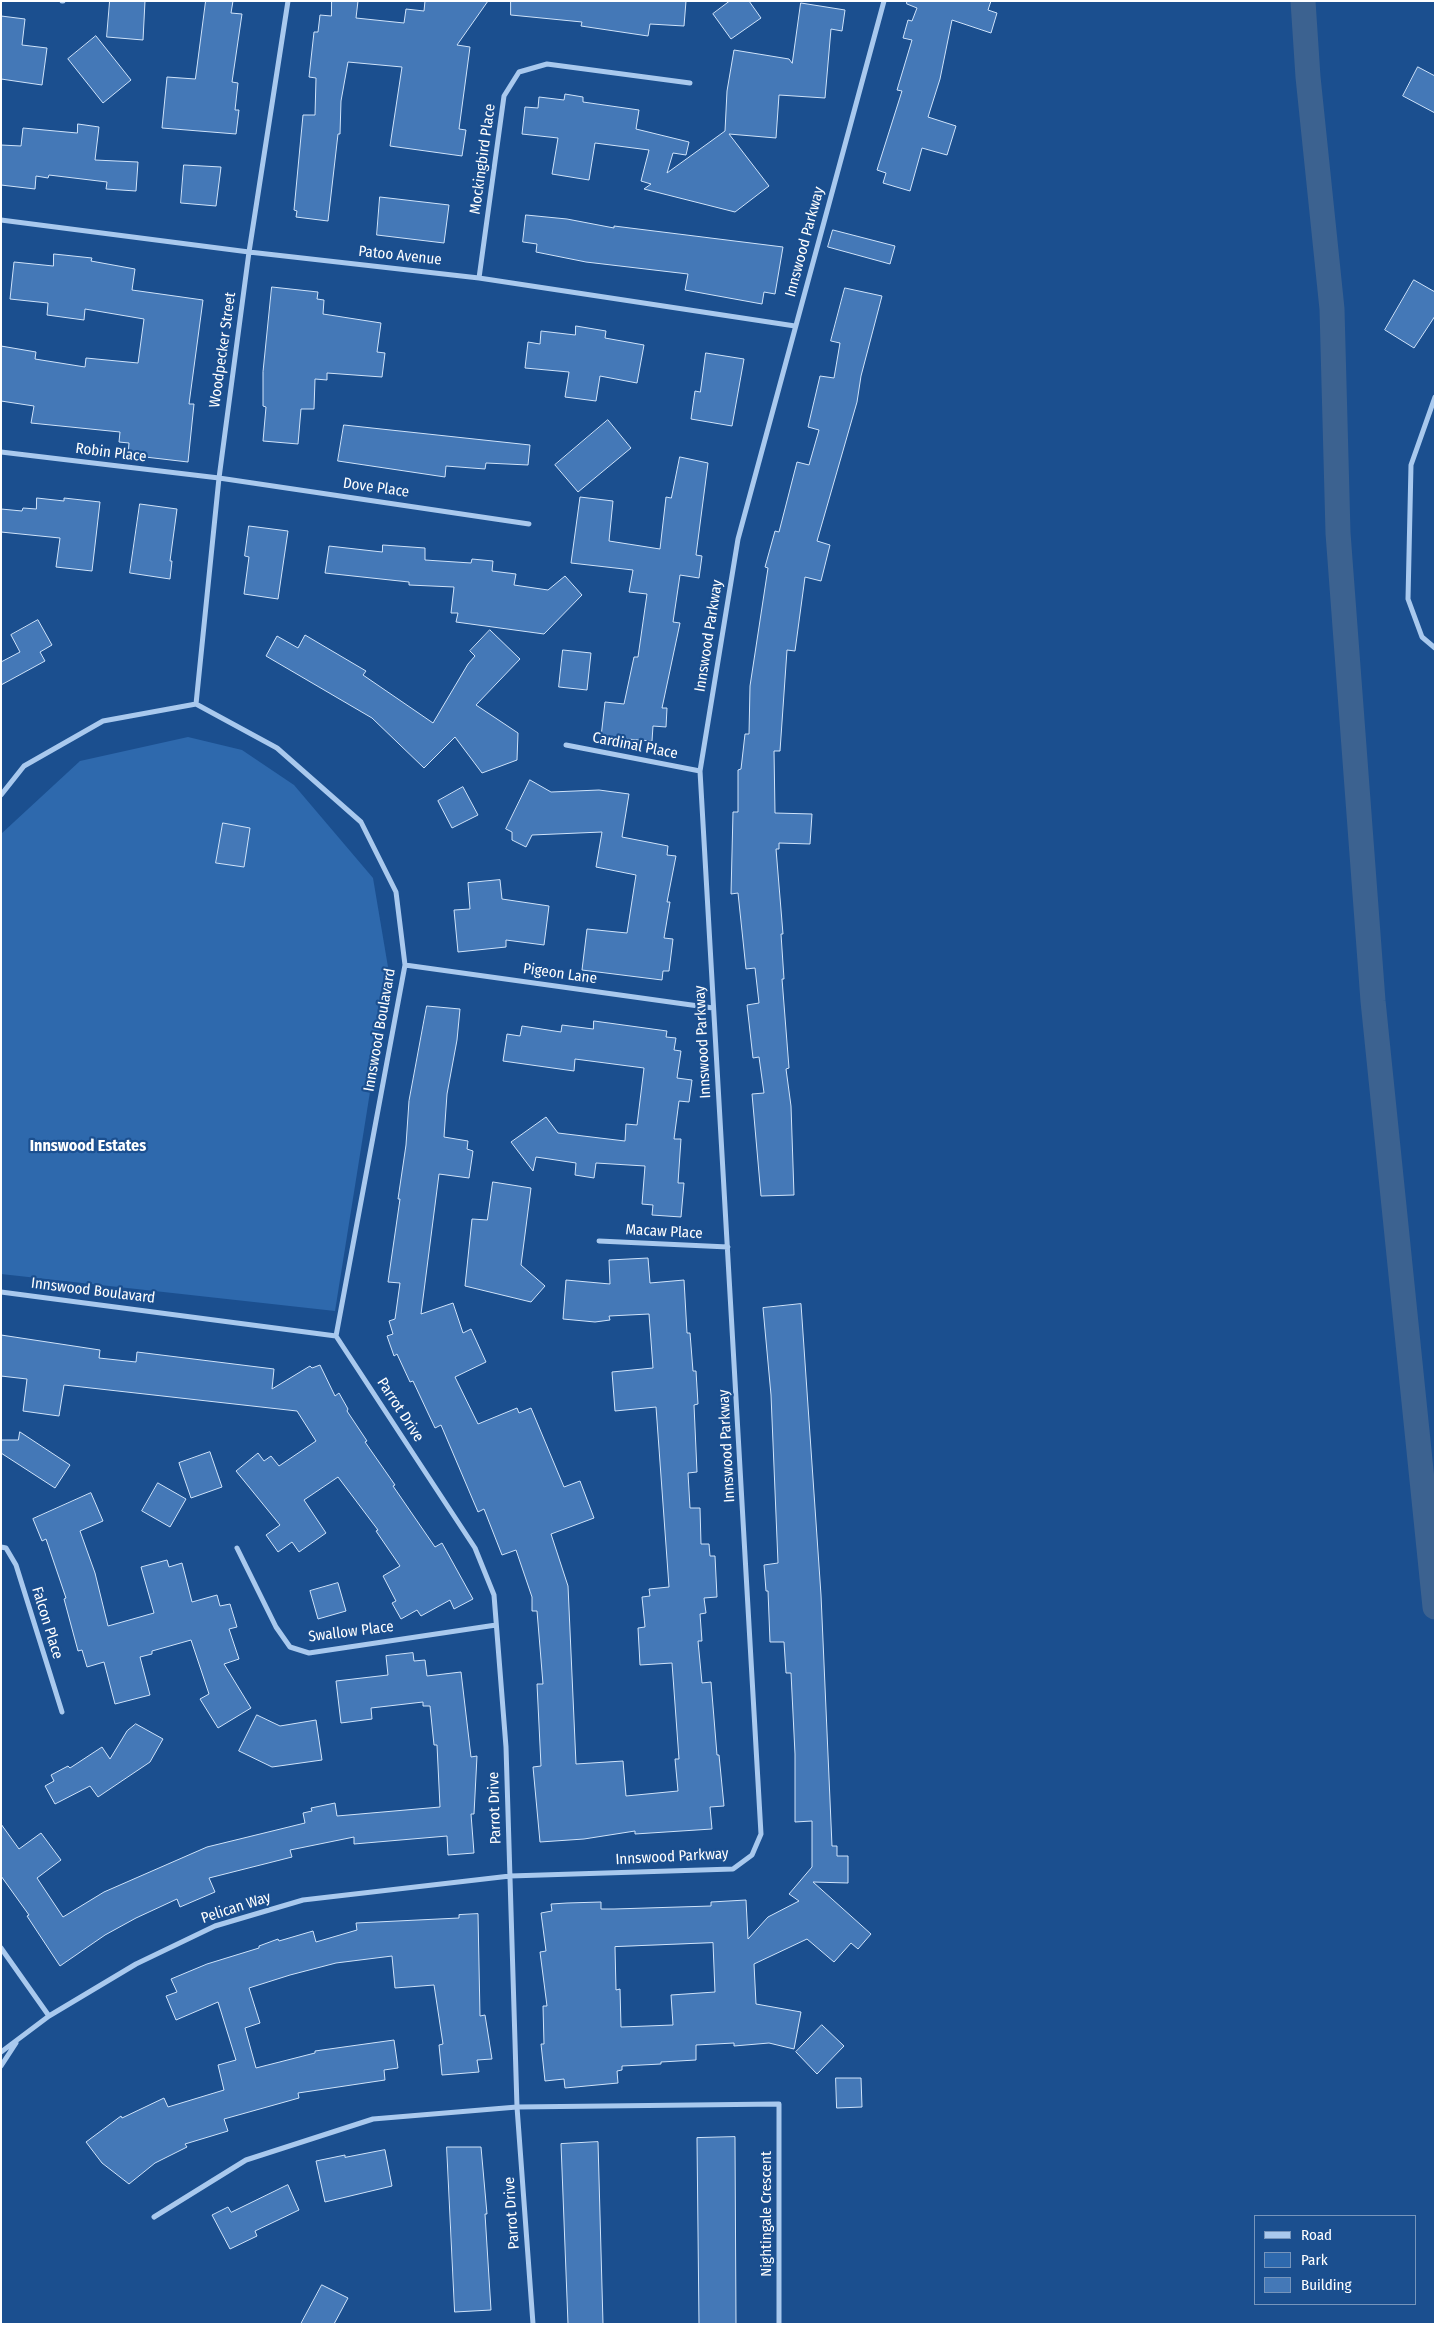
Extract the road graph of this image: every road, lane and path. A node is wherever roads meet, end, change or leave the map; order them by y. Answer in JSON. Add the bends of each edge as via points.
{"nodes":[{"id":1,"x":288,"y":1,"type":"edge"},
{"id":2,"x":884,"y":1,"type":"edge"},
{"id":3,"x":690,"y":83,"type":"dead end"},
{"id":4,"x":1,"y":220,"type":"edge"},
{"id":5,"x":249,"y":252,"type":"junction"},
{"id":6,"x":479,"y":278,"type":"junction"},
{"id":7,"x":795,"y":326,"type":"junction"},
{"id":8,"x":1435,"y":398,"type":"edge"},
{"id":9,"x":1,"y":452,"type":"edge"},
{"id":10,"x":219,"y":478,"type":"junction"},
{"id":11,"x":529,"y":524,"type":"dead end"},
{"id":12,"x":1435,"y":648,"type":"edge"},
{"id":13,"x":196,"y":704,"type":"junction"},
{"id":14,"x":566,"y":745,"type":"dead end"},
{"id":15,"x":700,"y":771,"type":"junction"},
{"id":16,"x":1,"y":794,"type":"edge"},
{"id":17,"x":404,"y":965,"type":"junction"},
{"id":18,"x":713,"y":1008,"type":"junction"},
{"id":19,"x":599,"y":1241,"type":"dead end"},
{"id":20,"x":728,"y":1247,"type":"junction"},
{"id":21,"x":1,"y":1292,"type":"edge"},
{"id":22,"x":336,"y":1336,"type":"junction"},
{"id":23,"x":1,"y":1547,"type":"edge"},
{"id":24,"x":237,"y":1548,"type":"dead end"},
{"id":25,"x":496,"y":1625,"type":"junction"},
{"id":26,"x":62,"y":1712,"type":"dead end"},
{"id":27,"x":510,"y":1876,"type":"junction"},
{"id":28,"x":1,"y":1948,"type":"edge"},
{"id":29,"x":49,"y":2016,"type":"junction"},
{"id":30,"x":18,"y":2040,"type":"junction"},
{"id":31,"x":1,"y":2052,"type":"edge"},
{"id":32,"x":1,"y":2066,"type":"edge"},
{"id":33,"x":517,"y":2107,"type":"junction"},
{"id":34,"x":154,"y":2217,"type":"dead end"},
{"id":35,"x":532,"y":2324,"type":"edge"},
{"id":36,"x":779,"y":2324,"type":"edge"}],
"edges":[{"from":1,"to":5,"type":"street","name":"Woodpecker Street"},
{"from":2,"to":7,"type":"street","name":"Innswood Parkway"},
{"from":3,"to":6,"type":"street","name":"Mockingbird Place","via":[[547,64],[519,72],[504,96]]},
{"from":4,"to":5,"type":"street","name":"Patoo Avenue"},
{"from":5,"to":6,"type":"street","name":"Patoo Avenue"},
{"from":5,"to":10,"type":"street","name":"Woodpecker Street"},
{"from":6,"to":7,"type":"street","name":"Patoo Avenue"},
{"from":7,"to":15,"type":"street","name":"Innswood Parkway","via":[[738,539]]},
{"from":8,"to":12,"type":"street","via":[[1412,465],[1408,599],[1422,637]]},
{"from":9,"to":10,"type":"street","name":"Robin Place"},
{"from":10,"to":11,"type":"street","name":"Dove Place"},
{"from":10,"to":13,"type":"street","name":"Woodpecker Street"},
{"from":13,"to":16,"type":"street","via":[[103,721],[24,766]]},
{"from":13,"to":17,"type":"street","name":"Innswood Boulavard","via":[[277,748],[361,822],[396,892]]},
{"from":14,"to":15,"type":"street","name":"Cardinal Place"},
{"from":15,"to":18,"type":"street","name":"Innswood Parkway"},
{"from":17,"to":18,"type":"street","name":"Pigeon Lane"},
{"from":17,"to":22,"type":"street","name":"Innswood Boulavard"},
{"from":18,"to":20,"type":"street","name":"Innswood Parkway"},
{"from":19,"to":20,"type":"street","name":"Macaw Place"},
{"from":20,"to":27,"type":"street","name":"Innswood Parkway","via":[[761,1834],[752,1855],[733,1869]]},
{"from":21,"to":22,"type":"street","name":"Innswood Boulavard"},
{"from":22,"to":25,"type":"street","name":"Parrot Drive","via":[[475,1548],[494,1595]]},
{"from":23,"to":26,"type":"street","name":"Falcon Place","via":[[6,1548],[16,1565]]},
{"from":24,"to":25,"type":"street","name":"Swallow Place","via":[[276,1627],[290,1647],[310,1653]]},
{"from":25,"to":27,"type":"street","name":"Parrot Drive","via":[[506,1747]]},
{"from":27,"to":29,"type":"street","name":"Pelican Way","via":[[304,1900],[215,1926],[136,1964]]},
{"from":27,"to":33,"type":"street","name":"Parrot Drive"},
{"from":28,"to":29,"type":"street"},
{"from":29,"to":30,"type":"street","name":"Pelican Way"},
{"from":30,"to":31,"type":"street","name":"Pelican Way"},
{"from":30,"to":32,"type":"street"},
{"from":33,"to":34,"type":"street","via":[[373,2119],[246,2160]]},
{"from":33,"to":35,"type":"street","name":"Parrot Drive"},
{"from":33,"to":36,"type":"street","name":"Nightingale Crescent","via":[[779,2104]]}]}
